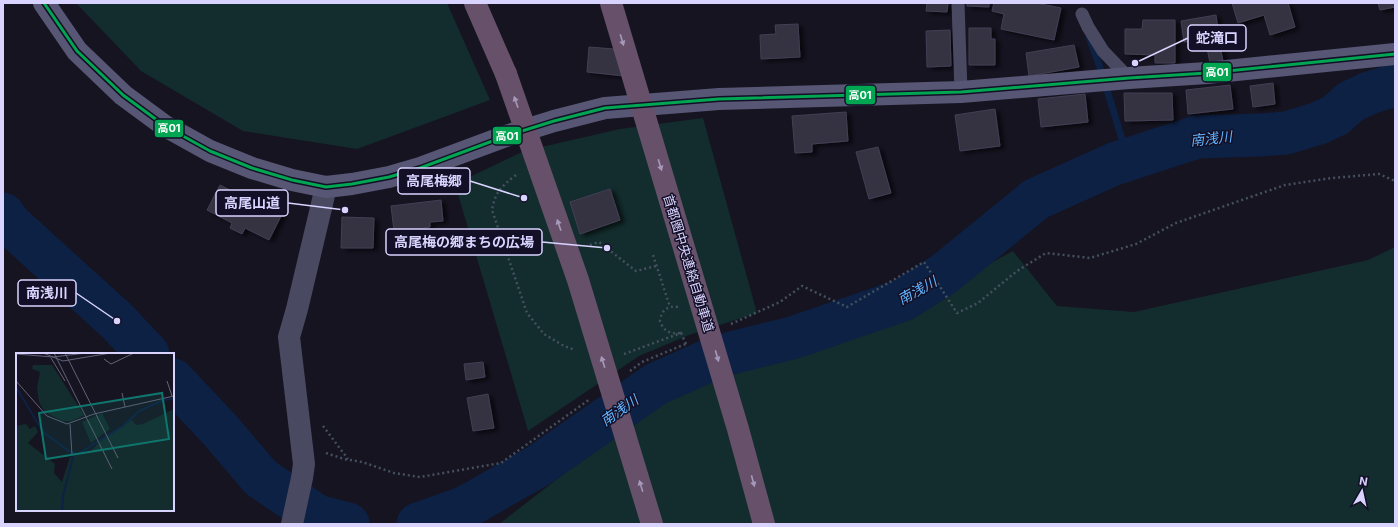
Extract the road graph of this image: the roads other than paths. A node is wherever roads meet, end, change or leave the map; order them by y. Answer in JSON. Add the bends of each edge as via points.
{"nodes":[{"id":1,"x":44,"y":3,"type":"edge"},
{"id":2,"x":475,"y":3,"type":"edge"},
{"id":3,"x":484,"y":3,"type":"edge"},
{"id":4,"x":611,"y":3,"type":"edge"},
{"id":5,"x":958,"y":3,"type":"edge"},
{"id":6,"x":1082,"y":14,"type":"dead end"},
{"id":7,"x":1395,"y":54,"type":"edge"},
{"id":8,"x":506,"y":74,"type":"junction"},
{"id":9,"x":1129,"y":78,"type":"junction"},
{"id":10,"x":961,"y":92,"type":"junction"},
{"id":11,"x":326,"y":187,"type":"junction"},
{"id":12,"x":292,"y":524,"type":"edge"},
{"id":13,"x":652,"y":524,"type":"edge"},
{"id":14,"x":764,"y":524,"type":"edge"}],
"edges":[{"from":1,"to":11,"type":"main road","via":[[77,51],[124,95],[164,126],[210,151],[252,168]]},
{"from":2,"to":8,"type":"highway"},
{"from":3,"to":8,"type":"highway"},
{"from":4,"to":14,"type":"highway","name":"首都圏中央連絡自動車道","one_way":true,"bridge":true,"via":[[730,399]]},
{"from":5,"to":10,"type":"lane"},
{"from":6,"to":9,"type":"lane","via":[[1102,51]]},
{"from":7,"to":9,"type":"main road","via":[[1207,73]]},
{"from":13,"to":8,"type":"highway","one_way":true,"bridge":true,"via":[[578,280]]},
{"from":9,"to":10,"type":"main road"},
{"from":10,"to":11,"type":"main road","via":[[720,99],[605,108],[513,134],[389,177]]},
{"from":11,"to":12,"type":"street","via":[[288,337],[304,464]]}]}
